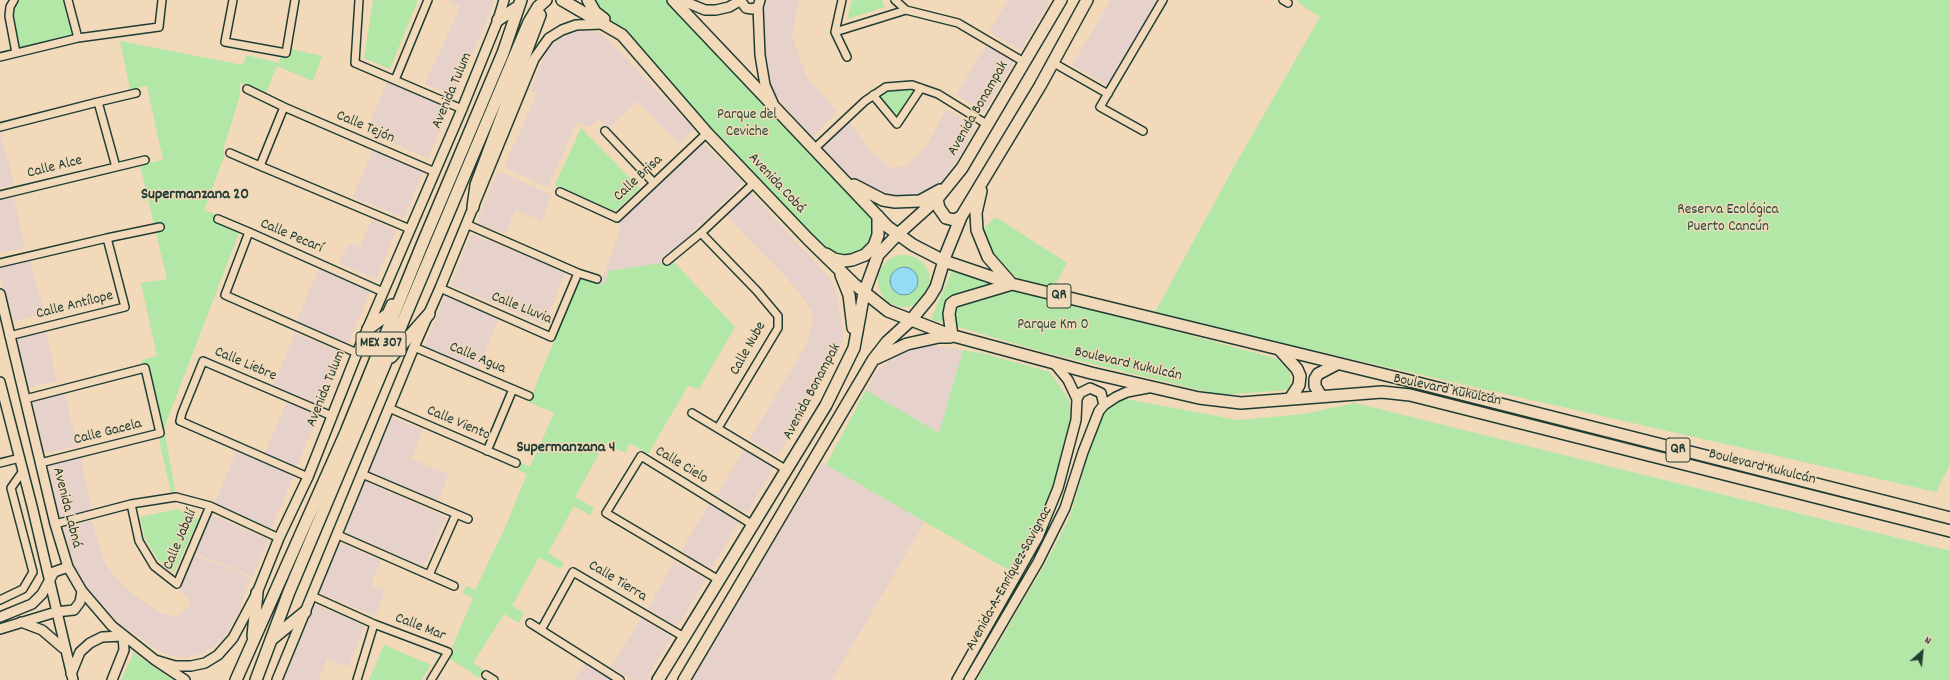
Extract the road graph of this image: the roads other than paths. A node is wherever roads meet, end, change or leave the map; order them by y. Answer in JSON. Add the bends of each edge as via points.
{"nodes":[{"id":1,"x":14,"y":0,"type":"edge"},
{"id":2,"x":68,"y":0,"type":"edge"},
{"id":3,"x":162,"y":0,"type":"edge"},
{"id":4,"x":233,"y":0,"type":"edge"},
{"id":5,"x":295,"y":0,"type":"edge"},
{"id":6,"x":359,"y":0,"type":"edge"},
{"id":7,"x":428,"y":0,"type":"edge"},
{"id":8,"x":504,"y":0,"type":"edge"},
{"id":9,"x":546,"y":0,"type":"edge"},
{"id":10,"x":550,"y":0,"type":"edge"},
{"id":11,"x":562,"y":0,"type":"edge"},
{"id":12,"x":588,"y":0,"type":"edge"},
{"id":13,"x":673,"y":0,"type":"edge"},
{"id":14,"x":681,"y":0,"type":"edge"},
{"id":15,"x":741,"y":0,"type":"edge"},
{"id":16,"x":842,"y":0,"type":"edge"},
{"id":17,"x":894,"y":0,"type":"edge"},
{"id":18,"x":1061,"y":0,"type":"edge"},
{"id":19,"x":1087,"y":0,"type":"edge"},
{"id":20,"x":1163,"y":0,"type":"edge"},
{"id":21,"x":520,"y":3,"type":"edge"},
{"id":22,"x":759,"y":4,"type":"edge"},
{"id":23,"x":906,"y":10,"type":"junction"},
{"id":24,"x":498,"y":20,"type":"junction"},
{"id":25,"x":606,"y":24,"type":"junction"},
{"id":26,"x":835,"y":32,"type":"junction"},
{"id":27,"x":622,"y":36,"type":"junction"},
{"id":28,"x":78,"y":38,"type":"junction"},
{"id":29,"x":16,"y":53,"type":"junction"},
{"id":30,"x":0,"y":57,"type":"edge"},
{"id":31,"x":847,"y":57,"type":"dead end"},
{"id":32,"x":1024,"y":62,"type":"junction"},
{"id":33,"x":1052,"y":62,"type":"junction"},
{"id":34,"x":395,"y":80,"type":"junction"},
{"id":35,"x":921,"y":88,"type":"junction"},
{"id":36,"x":247,"y":89,"type":"dead end"},
{"id":37,"x":136,"y":93,"type":"dead end"},
{"id":38,"x":1108,"y":94,"type":"junction"},
{"id":39,"x":873,"y":95,"type":"junction"},
{"id":40,"x":98,"y":102,"type":"junction"},
{"id":41,"x":773,"y":104,"type":"junction"},
{"id":42,"x":284,"y":108,"type":"junction"},
{"id":43,"x":462,"y":109,"type":"junction"},
{"id":44,"x":988,"y":125,"type":"junction"},
{"id":45,"x":0,"y":127,"type":"edge"},
{"id":46,"x":605,"y":131,"type":"dead end"},
{"id":47,"x":1143,"y":131,"type":"dead end"},
{"id":48,"x":707,"y":133,"type":"junction"},
{"id":49,"x":814,"y":149,"type":"junction"},
{"id":50,"x":230,"y":152,"type":"dead end"},
{"id":51,"x":145,"y":160,"type":"dead end"},
{"id":52,"x":260,"y":166,"type":"junction"},
{"id":53,"x":116,"y":167,"type":"junction"},
{"id":54,"x":435,"y":172,"type":"junction"},
{"id":55,"x":844,"y":180,"type":"junction"},
{"id":56,"x":984,"y":182,"type":"junction"},
{"id":57,"x":654,"y":183,"type":"junction"},
{"id":58,"x":754,"y":183,"type":"junction"},
{"id":59,"x":948,"y":186,"type":"junction"},
{"id":60,"x":560,"y":192,"type":"dead end"},
{"id":61,"x":0,"y":195,"type":"edge"},
{"id":62,"x":937,"y":199,"type":"junction"},
{"id":63,"x":473,"y":207,"type":"junction"},
{"id":64,"x":878,"y":216,"type":"junction"},
{"id":65,"x":961,"y":217,"type":"junction"},
{"id":66,"x":218,"y":219,"type":"dead end"},
{"id":67,"x":466,"y":224,"type":"junction"},
{"id":68,"x":160,"y":227,"type":"dead end"},
{"id":69,"x":410,"y":229,"type":"junction"},
{"id":70,"x":249,"y":232,"type":"junction"},
{"id":71,"x":701,"y":233,"type":"junction"},
{"id":72,"x":896,"y":235,"type":"junction"},
{"id":73,"x":107,"y":238,"type":"junction"},
{"id":74,"x":422,"y":245,"type":"junction"},
{"id":75,"x":913,"y":245,"type":"junction"},
{"id":76,"x":814,"y":246,"type":"junction"},
{"id":77,"x":884,"y":248,"type":"junction"},
{"id":78,"x":926,"y":252,"type":"junction"},
{"id":79,"x":944,"y":260,"type":"junction"},
{"id":80,"x":667,"y":261,"type":"dead end"},
{"id":81,"x":0,"y":263,"type":"edge"},
{"id":82,"x":578,"y":273,"type":"junction"},
{"id":83,"x":840,"y":273,"type":"junction"},
{"id":84,"x":870,"y":274,"type":"junction"},
{"id":85,"x":597,"y":279,"type":"dead end"},
{"id":86,"x":938,"y":280,"type":"junction"},
{"id":87,"x":1012,"y":284,"type":"junction"},
{"id":88,"x":440,"y":288,"type":"junction"},
{"id":89,"x":383,"y":292,"type":"junction"},
{"id":90,"x":864,"y":293,"type":"junction"},
{"id":91,"x":0,"y":294,"type":"edge"},
{"id":92,"x":881,"y":306,"type":"junction"},
{"id":93,"x":923,"y":306,"type":"junction"},
{"id":94,"x":429,"y":314,"type":"junction"},
{"id":95,"x":894,"y":314,"type":"junction"},
{"id":96,"x":911,"y":320,"type":"junction"},
{"id":97,"x":368,"y":329,"type":"junction"},
{"id":98,"x":9,"y":336,"type":"junction"},
{"id":99,"x":954,"y":336,"type":"junction"},
{"id":100,"x":414,"y":347,"type":"junction"},
{"id":101,"x":854,"y":348,"type":"junction"},
{"id":102,"x":1280,"y":350,"type":"junction"},
{"id":103,"x":357,"y":353,"type":"junction"},
{"id":104,"x":873,"y":360,"type":"junction"},
{"id":105,"x":1054,"y":363,"type":"junction"},
{"id":106,"x":1337,"y":364,"type":"junction"},
{"id":107,"x":384,"y":365,"type":"junction"},
{"id":108,"x":0,"y":382,"type":"edge"},
{"id":109,"x":1153,"y":387,"type":"junction"},
{"id":110,"x":513,"y":389,"type":"junction"},
{"id":111,"x":530,"y":396,"type":"dead end"},
{"id":112,"x":1321,"y":396,"type":"junction"},
{"id":113,"x":25,"y":399,"type":"junction"},
{"id":114,"x":1077,"y":399,"type":"junction"},
{"id":115,"x":1290,"y":399,"type":"junction"},
{"id":116,"x":826,"y":405,"type":"junction"},
{"id":117,"x":1104,"y":405,"type":"junction"},
{"id":118,"x":3,"y":408,"type":"edge"},
{"id":119,"x":389,"y":408,"type":"junction"},
{"id":120,"x":692,"y":413,"type":"dead end"},
{"id":121,"x":840,"y":413,"type":"junction"},
{"id":122,"x":332,"y":416,"type":"junction"},
{"id":123,"x":718,"y":428,"type":"junction"},
{"id":124,"x":804,"y":443,"type":"junction"},
{"id":125,"x":487,"y":451,"type":"junction"},
{"id":126,"x":818,"y":452,"type":"junction"},
{"id":127,"x":20,"y":458,"type":"junction"},
{"id":128,"x":0,"y":463,"type":"edge"},
{"id":129,"x":40,"y":463,"type":"junction"},
{"id":130,"x":516,"y":463,"type":"dead end"},
{"id":131,"x":787,"y":470,"type":"junction"},
{"id":132,"x":23,"y":471,"type":"junction"},
{"id":133,"x":362,"y":474,"type":"junction"},
{"id":134,"x":308,"y":477,"type":"junction"},
{"id":135,"x":131,"y":504,"type":"junction"},
{"id":136,"x":210,"y":506,"type":"junction"},
{"id":137,"x":456,"y":514,"type":"junction"},
{"id":138,"x":1950,"y":518,"type":"edge"},
{"id":139,"x":468,"y":519,"type":"dead end"},
{"id":140,"x":55,"y":524,"type":"junction"},
{"id":141,"x":753,"y":525,"type":"junction"},
{"id":142,"x":1950,"y":532,"type":"edge"},
{"id":143,"x":338,"y":535,"type":"junction"},
{"id":144,"x":279,"y":538,"type":"junction"},
{"id":145,"x":68,"y":567,"type":"junction"},
{"id":146,"x":429,"y":575,"type":"junction"},
{"id":147,"x":49,"y":579,"type":"junction"},
{"id":148,"x":719,"y":580,"type":"junction"},
{"id":149,"x":454,"y":586,"type":"dead end"},
{"id":150,"x":82,"y":591,"type":"junction"},
{"id":151,"x":257,"y":593,"type":"junction"},
{"id":152,"x":312,"y":596,"type":"junction"},
{"id":153,"x":0,"y":600,"type":"edge"},
{"id":154,"x":56,"y":612,"type":"junction"},
{"id":155,"x":305,"y":612,"type":"junction"},
{"id":156,"x":0,"y":617,"type":"edge"},
{"id":157,"x":20,"y":622,"type":"junction"},
{"id":158,"x":530,"y":623,"type":"dead end"},
{"id":159,"x":374,"y":624,"type":"junction"},
{"id":160,"x":0,"y":629,"type":"edge"},
{"id":161,"x":541,"y":630,"type":"junction"},
{"id":162,"x":123,"y":636,"type":"junction"},
{"id":163,"x":102,"y":637,"type":"junction"},
{"id":164,"x":684,"y":637,"type":"junction"},
{"id":165,"x":271,"y":639,"type":"junction"},
{"id":166,"x":251,"y":648,"type":"junction"},
{"id":167,"x":64,"y":649,"type":"junction"},
{"id":168,"x":124,"y":653,"type":"junction"},
{"id":169,"x":155,"y":660,"type":"junction"},
{"id":170,"x":486,"y":675,"type":"dead end"},
{"id":171,"x":72,"y":679,"type":"edge"},
{"id":172,"x":112,"y":680,"type":"edge"},
{"id":173,"x":185,"y":680,"type":"edge"},
{"id":174,"x":236,"y":680,"type":"edge"},
{"id":175,"x":256,"y":680,"type":"edge"},
{"id":176,"x":277,"y":680,"type":"edge"},
{"id":177,"x":357,"y":680,"type":"edge"},
{"id":178,"x":431,"y":680,"type":"edge"},
{"id":179,"x":494,"y":680,"type":"edge"},
{"id":180,"x":620,"y":680,"type":"edge"},
{"id":181,"x":658,"y":680,"type":"edge"},
{"id":182,"x":684,"y":680,"type":"edge"},
{"id":183,"x":957,"y":680,"type":"edge"},
{"id":184,"x":969,"y":680,"type":"edge"}],
"edges":[{"from":1,"to":29,"type":"street","via":[[9,16]]},
{"from":2,"to":28,"type":"street"},
{"from":3,"to":28,"type":"street","via":[[159,27]]},
{"from":4,"to":5,"type":"street","via":[[226,42],[286,53]]},
{"from":6,"to":34,"type":"street","via":[[355,63]]},
{"from":7,"to":34,"type":"street"},
{"from":8,"to":24,"type":"street","name":"Avenida Tulum"},
{"from":9,"to":107,"type":"main road","number":"MEX 307","via":[[538,7],[529,22]]},
{"from":10,"to":63,"type":"main road","via":[[537,20],[476,185]]},
{"from":11,"to":25,"type":"main road","name":"Avenida Cobá"},
{"from":12,"to":27,"type":"main road","via":[[596,12]]},
{"from":13,"to":41,"type":"main road"},
{"from":14,"to":15,"type":"street","via":[[705,10],[716,10],[729,7]]},
{"from":15,"to":22,"type":"street","via":[[746,8],[752,10]]},
{"from":16,"to":26,"type":"street"},
{"from":17,"to":23,"type":"street"},
{"from":18,"to":32,"type":"main road","name":"Avenida Bonampak"},
{"from":19,"to":33,"type":"main road"},
{"from":20,"to":38,"type":"street"},
{"from":21,"to":24,"type":"main road"},
{"from":21,"to":74,"type":"main road","name":"Avenida Tulum","number":"MEX 307","via":[[503,53]]},
{"from":22,"to":41,"type":"street","via":[[760,55],[765,85]]},
{"from":23,"to":26,"type":"street"},
{"from":23,"to":32,"type":"street","via":[[958,23]]},
{"from":24,"to":43,"type":"street","name":"Avenida Tulum"},
{"from":25,"to":27,"type":"main road","name":"Avenida Cobá"},
{"from":25,"to":63,"type":"street","via":[[576,24],[549,38],[539,50]]},
{"from":26,"to":31,"type":"street"},
{"from":27,"to":48,"type":"main road","name":"Avenida Cobá"},
{"from":28,"to":29,"type":"street"},
{"from":29,"to":30,"type":"street"},
{"from":32,"to":44,"type":"main road","name":"Avenida Bonampak"},
{"from":33,"to":38,"type":"street"},
{"from":33,"to":56,"type":"main road"},
{"from":34,"to":43,"type":"street"},
{"from":35,"to":39,"type":"street","via":[[912,85],[886,87]]},
{"from":35,"to":39,"type":"street","via":[[897,124]]},
{"from":35,"to":44,"type":"street","via":[[938,94]]},
{"from":36,"to":42,"type":"street","name":"Calle Tejón"},
{"from":37,"to":40,"type":"street"},
{"from":38,"to":47,"type":"street","via":[[1100,107]]},
{"from":39,"to":49,"type":"street"},
{"from":40,"to":45,"type":"street"},
{"from":40,"to":53,"type":"street"},
{"from":41,"to":49,"type":"main road"},
{"from":42,"to":52,"type":"street"},
{"from":42,"to":54,"type":"street","name":"Calle Tejón"},
{"from":43,"to":54,"type":"street","name":"Avenida Tulum"},
{"from":44,"to":59,"type":"main road","name":"Avenida Bonampak"},
{"from":46,"to":57,"type":"street"},
{"from":48,"to":57,"type":"street","name":"Calle Brisa"},
{"from":48,"to":58,"type":"main road","name":"Avenida Cobá"},
{"from":49,"to":55,"type":"main road"},
{"from":50,"to":52,"type":"street"},
{"from":51,"to":53,"type":"street","name":"Calle Alce"},
{"from":52,"to":69,"type":"street"},
{"from":53,"to":61,"type":"street","name":"Calle Alce"},
{"from":54,"to":69,"type":"street","name":"Avenida Tulum"},
{"from":55,"to":59,"type":"main road","via":[[871,195],[894,202],[920,201]]},
{"from":55,"to":64,"type":"main road"},
{"from":56,"to":65,"type":"main road"},
{"from":56,"to":87,"type":"main road","via":[[976,213],[977,230],[988,257]]},
{"from":57,"to":60,"type":"street","name":"Calle Brisa","via":[[617,218]]},
{"from":58,"to":71,"type":"street"},
{"from":58,"to":76,"type":"main road","name":"Avenida Cobá"},
{"from":59,"to":62,"type":"main road","name":"Avenida Bonampak"},
{"from":62,"to":65,"type":"main road","via":[[939,208],[946,218],[954,220]]},
{"from":62,"to":72,"type":"main road","name":"Avenida Bonampak"},
{"from":63,"to":67,"type":"street"},
{"from":64,"to":72,"type":"main road"},
{"from":64,"to":76,"type":"main road","via":[[879,230],[876,241],[861,257],[839,261]]},
{"from":65,"to":79,"type":"main road"},
{"from":66,"to":70,"type":"street"},
{"from":67,"to":82,"type":"street"},
{"from":67,"to":88,"type":"street"},
{"from":68,"to":73,"type":"street"},
{"from":69,"to":89,"type":"street","name":"Avenida Tulum"},
{"from":70,"to":89,"type":"street","name":"Calle Pecarí"},
{"from":70,"to":103,"type":"street","name":"Calle Pecarí","via":[[224,295]]},
{"from":71,"to":80,"type":"street"},
{"from":71,"to":123,"type":"street","name":"Calle Nube","via":[[778,316],[778,328]]},
{"from":72,"to":75,"type":"main road"},
{"from":72,"to":77,"type":"main road","name":"Avenida Bonampak"},
{"from":73,"to":81,"type":"street"},
{"from":73,"to":98,"type":"street","name":"Calle Antílope","via":[[125,307]]},
{"from":74,"to":97,"type":"main road","via":[[388,314]]},
{"from":74,"to":166,"type":"main road","name":"Avenida Tulum","number":"MEX 307","via":[[346,432]]},
{"from":75,"to":77,"type":"main road"},
{"from":75,"to":78,"type":"main road"},
{"from":76,"to":83,"type":"main road","name":"Avenida Cobá"},
{"from":77,"to":84,"type":"main road","name":"Avenida Bonampak"},
{"from":78,"to":79,"type":"main road"},
{"from":78,"to":86,"type":"main road"},
{"from":79,"to":86,"type":"main road"},
{"from":79,"to":87,"type":"main road","name":"Boulevard Kukulcán","number":"QR"},
{"from":82,"to":85,"type":"street"},
{"from":82,"to":88,"type":"street","name":"Calle Lluvia","via":[[551,337]]},
{"from":83,"to":90,"type":"main road","name":"Avenida Cobá"},
{"from":83,"to":101,"type":"main road","via":[[849,295]]},
{"from":84,"to":90,"type":"main road","name":"Avenida Bonampak"},
{"from":84,"to":92,"type":"main road","via":[[874,292]]},
{"from":86,"to":93,"type":"main road"},
{"from":87,"to":99,"type":"main road","via":[[951,304],[949,314]]},
{"from":87,"to":102,"type":"main road","name":"Boulevard Kukulcán","number":"QR"},
{"from":88,"to":94,"type":"street"},
{"from":89,"to":97,"type":"street","name":"Avenida Tulum"},
{"from":90,"to":92,"type":"main road","name":"Avenida Cobá"},
{"from":90,"to":101,"type":"main road","name":"Avenida Bonampak"},
{"from":91,"to":98,"type":"street","name":"Avenida Labná"},
{"from":92,"to":95,"type":"main road"},
{"from":93,"to":95,"type":"main road"},
{"from":93,"to":96,"type":"main road"},
{"from":94,"to":100,"type":"street"},
{"from":94,"to":107,"type":"main road"},
{"from":95,"to":96,"type":"main road","name":"Boulevard Kukulcán"},
{"from":96,"to":99,"type":"main road","name":"Boulevard Kukulcán","number":"QR"},
{"from":96,"to":104,"type":"main road","via":[[887,342]]},
{"from":97,"to":103,"type":"street","name":"Avenida Tulum"},
{"from":98,"to":113,"type":"street","name":"Avenida Labná"},
{"from":99,"to":104,"type":"main road","via":[[907,344]]},
{"from":99,"to":105,"type":"main road","name":"Boulevard Kukulcán","number":"QR"},
{"from":100,"to":110,"type":"street","name":"Calle Agua"},
{"from":100,"to":119,"type":"street"},
{"from":101,"to":116,"type":"main road","name":"Avenida Bonampak"},
{"from":102,"to":106,"type":"main road","name":"Boulevard Kukulcán","number":"QR"},
{"from":102,"to":115,"type":"main road","via":[[1300,376],[1299,385]]},
{"from":103,"to":122,"type":"street","name":"Avenida Tulum"},
{"from":104,"to":121,"type":"main road"},
{"from":105,"to":109,"type":"main road","name":"Boulevard Kukulcán","number":"QR"},
{"from":105,"to":114,"type":"street","name":"Avenida A. Enríquez Savignac","via":[[1068,380]]},
{"from":106,"to":112,"type":"main road","via":[[1323,370],[1315,379],[1315,386]]},
{"from":106,"to":138,"type":"main road","name":"Boulevard Kukulcán","number":"QR"},
{"from":107,"to":165,"type":"main road","number":"MEX 307"},
{"from":108,"to":118,"type":"street"},
{"from":109,"to":115,"type":"main road","name":"Boulevard Kukulcán","number":"QR","via":[[1199,398],[1241,403]]},
{"from":109,"to":117,"type":"street","via":[[1127,392]]},
{"from":110,"to":111,"type":"street","name":"Calle Agua"},
{"from":110,"to":125,"type":"street"},
{"from":112,"to":115,"type":"main road","name":"Boulevard Kukulcán","number":"QR"},
{"from":112,"to":142,"type":"main road","name":"Boulevard Kukulcán","number":"QR","via":[[1382,392],[1410,395]]},
{"from":113,"to":129,"type":"street","name":"Avenida Labná"},
{"from":113,"to":129,"type":"street","name":"Calle Gacela","via":[[145,368],[160,434]]},
{"from":114,"to":117,"type":"street","via":[[1080,393],[1090,388],[1101,393]]},
{"from":114,"to":183,"type":"street","name":"Avenida A. Enríquez Savignac","via":[[1076,420],[1058,488],[1038,537]]},
{"from":116,"to":121,"type":"main road","via":[[830,413]]},
{"from":116,"to":124,"type":"main road","name":"Avenida Bonampak"},
{"from":117,"to":184,"type":"street","name":"Avenida A. Enríquez Savignac","via":[[1088,438],[1065,508],[1038,562]]},
{"from":118,"to":127,"type":"street"},
{"from":119,"to":125,"type":"street","name":"Calle Viento"},
{"from":119,"to":133,"type":"street"},
{"from":120,"to":123,"type":"street"},
{"from":121,"to":126,"type":"main road"},
{"from":122,"to":134,"type":"street","name":"Avenida Tulum"},
{"from":122,"to":134,"type":"street","name":"Calle Liebre","via":[[203,361],[182,413],[180,421]]},
{"from":123,"to":131,"type":"street"},
{"from":124,"to":126,"type":"main road","via":[[815,442],[819,447]]},
{"from":124,"to":131,"type":"main road","name":"Avenida Bonampak"},
{"from":125,"to":130,"type":"street","name":"Calle Viento"},
{"from":126,"to":182,"type":"main road"},
{"from":127,"to":128,"type":"street"},
{"from":127,"to":132,"type":"street"},
{"from":129,"to":140,"type":"street","name":"Avenida Labná"},
{"from":131,"to":141,"type":"main road","name":"Avenida Bonampak"},
{"from":132,"to":147,"type":"street"},
{"from":132,"to":153,"type":"street","via":[[11,488],[33,572],[23,589]]},
{"from":133,"to":137,"type":"street"},
{"from":133,"to":143,"type":"street"},
{"from":134,"to":144,"type":"street","name":"Avenida Tulum"},
{"from":135,"to":136,"type":"street","name":"Calle Jabalí","via":[[176,497]]},
{"from":135,"to":136,"type":"street","name":"Calle Jabalí","via":[[139,541],[154,566],[177,584]]},
{"from":135,"to":140,"type":"street","name":"Calle Jabalí"},
{"from":136,"to":144,"type":"street","name":"Calle Jabalí"},
{"from":137,"to":139,"type":"street"},
{"from":137,"to":146,"type":"street"},
{"from":140,"to":145,"type":"street","name":"Avenida Labná"},
{"from":141,"to":148,"type":"main road","name":"Avenida Bonampak"},
{"from":141,"to":148,"type":"street","name":"Calle Cielo","via":[[641,456],[606,513]]},
{"from":143,"to":146,"type":"street"},
{"from":143,"to":152,"type":"street"},
{"from":144,"to":151,"type":"street","name":"Avenida Tulum"},
{"from":145,"to":147,"type":"street","via":[[57,570]]},
{"from":145,"to":150,"type":"street","name":"Avenida Labná"},
{"from":146,"to":149,"type":"street"},
{"from":147,"to":154,"type":"street"},
{"from":147,"to":156,"type":"street","via":[[42,594],[32,604]]},
{"from":148,"to":164,"type":"main road","name":"Avenida Bonampak"},
{"from":150,"to":154,"type":"street","via":[[80,602],[74,610]]},
{"from":150,"to":162,"type":"street","name":"Avenida Labná"},
{"from":151,"to":166,"type":"main road"},
{"from":151,"to":169,"type":"street","name":"Avenida Tulum","via":[[233,638],[218,655],[205,663],[191,666],[175,666]]},
{"from":152,"to":155,"type":"street"},
{"from":152,"to":159,"type":"street","name":"Calle Mar"},
{"from":154,"to":157,"type":"street"},
{"from":154,"to":167,"type":"street"},
{"from":155,"to":165,"type":"main road"},
{"from":155,"to":176,"type":"street"},
{"from":157,"to":160,"type":"street"},
{"from":157,"to":167,"type":"street","via":[[45,633]]},
{"from":158,"to":161,"type":"street"},
{"from":159,"to":177,"type":"street","name":"Calle Mar"},
{"from":159,"to":178,"type":"street","name":"Calle Mar","via":[[448,652]]},
{"from":161,"to":164,"type":"street","name":"Calle Tierra","via":[[573,572]]},
{"from":161,"to":180,"type":"street"},
{"from":162,"to":163,"type":"street"},
{"from":162,"to":168,"type":"street"},
{"from":162,"to":169,"type":"street","name":"Avenida Labná"},
{"from":163,"to":168,"type":"street","via":[[118,643]]},
{"from":163,"to":171,"type":"street","via":[[80,652]]},
{"from":164,"to":181,"type":"main road","name":"Avenida Bonampak"},
{"from":165,"to":175,"type":"main road","number":"MEX 307"},
{"from":166,"to":174,"type":"main road","name":"Avenida Tulum","number":"MEX 307"},
{"from":167,"to":171,"type":"street"},
{"from":168,"to":172,"type":"street"},
{"from":169,"to":173,"type":"street","name":"Avenida Labná"},
{"from":170,"to":179,"type":"street"}]}
